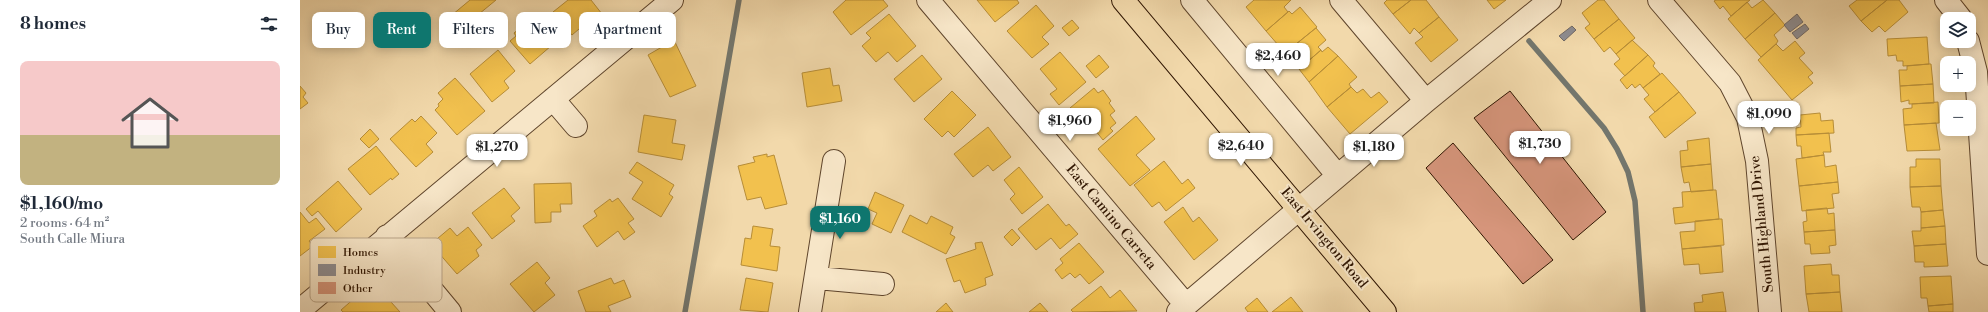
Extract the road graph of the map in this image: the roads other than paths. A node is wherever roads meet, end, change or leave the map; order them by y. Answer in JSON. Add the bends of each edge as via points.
{"nodes":[{"id":1,"x":672,"y":0,"type":"edge"},
{"id":2,"x":928,"y":0,"type":"edge"},
{"id":3,"x":1123,"y":0,"type":"edge"},
{"id":4,"x":1192,"y":0,"type":"edge"},
{"id":5,"x":1341,"y":0,"type":"edge"},
{"id":6,"x":1550,"y":0,"type":"edge"},
{"id":7,"x":1659,"y":0,"type":"edge"},
{"id":8,"x":1946,"y":0,"type":"edge"},
{"id":9,"x":1955,"y":12,"type":"edge"},
{"id":10,"x":1970,"y":48,"type":"edge"},
{"id":11,"x":553,"y":99,"type":"junction"},
{"id":12,"x":1426,"y":101,"type":"junction"},
{"id":13,"x":576,"y":126,"type":"dead end"},
{"id":14,"x":834,"y":161,"type":"dead end"},
{"id":15,"x":1338,"y":176,"type":"junction"},
{"id":16,"x":1299,"y":209,"type":"junction"},
{"id":17,"x":387,"y":236,"type":"joint"},
{"id":18,"x":385,"y":238,"type":"edge"},
{"id":19,"x":1988,"y":254,"type":"edge"},
{"id":20,"x":817,"y":278,"type":"junction"},
{"id":21,"x":883,"y":284,"type":"dead end"},
{"id":22,"x":310,"y":301,"type":"edge"},
{"id":23,"x":442,"y":302,"type":"edge"},
{"id":24,"x":1182,"y":309,"type":"edge"},
{"id":25,"x":300,"y":310,"type":"edge"},
{"id":26,"x":450,"y":312,"type":"edge"},
{"id":27,"x":810,"y":312,"type":"edge"},
{"id":28,"x":1385,"y":312,"type":"edge"},
{"id":29,"x":1770,"y":312,"type":"edge"}],
"edges":[{"from":1,"to":11,"type":"street"},
{"from":2,"to":24,"type":"street","name":"East Camino Carreta"},
{"from":3,"to":16,"type":"main road","name":"East Irvington Road"},
{"from":4,"to":15,"type":"street"},
{"from":5,"to":12,"type":"street"},
{"from":6,"to":12,"type":"street"},
{"from":7,"to":29,"type":"street","name":"South Highland Drive","via":[[1730,83],[1748,118],[1757,161]]},
{"from":8,"to":9,"type":"street"},
{"from":10,"to":19,"type":"street","via":[[1976,72]]},
{"from":11,"to":13,"type":"street"},
{"from":11,"to":17,"type":"street"},
{"from":12,"to":15,"type":"street"},
{"from":14,"to":20,"type":"street"},
{"from":15,"to":16,"type":"street"},
{"from":16,"to":24,"type":"street"},
{"from":16,"to":28,"type":"main road","name":"East Irvington Road"},
{"from":17,"to":18,"type":"street"},
{"from":20,"to":21,"type":"street"},
{"from":20,"to":27,"type":"street"},
{"from":22,"to":25,"type":"street"},
{"from":23,"to":26,"type":"street"}]}
